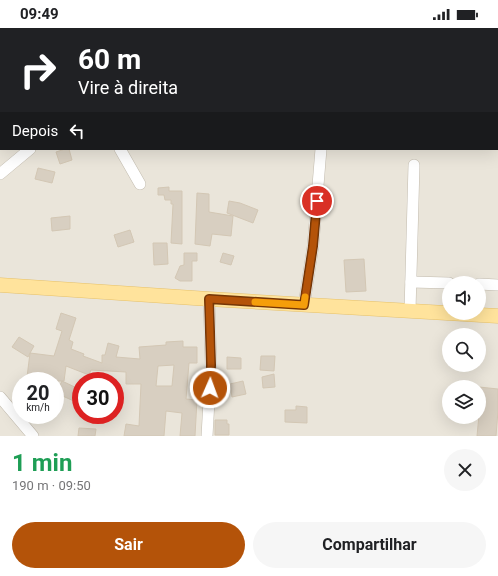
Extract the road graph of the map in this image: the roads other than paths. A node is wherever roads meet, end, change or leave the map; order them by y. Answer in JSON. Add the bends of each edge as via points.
{"nodes":[{"id":1,"x":29,"y":150,"type":"edge"},
{"id":2,"x":121,"y":150,"type":"edge"},
{"id":3,"x":321,"y":150,"type":"edge"},
{"id":4,"x":414,"y":165,"type":"dead end"},
{"id":5,"x":0,"y":174,"type":"edge"},
{"id":6,"x":140,"y":184,"type":"dead end"},
{"id":7,"x":411,"y":282,"type":"junction"},
{"id":8,"x":442,"y":283,"type":"edge"},
{"id":9,"x":486,"y":284,"type":"edge"},
{"id":10,"x":0,"y":285,"type":"edge"},
{"id":11,"x":498,"y":285,"type":"edge"},
{"id":12,"x":209,"y":299,"type":"junction"},
{"id":13,"x":304,"y":305,"type":"junction"},
{"id":14,"x":410,"y":312,"type":"junction"},
{"id":15,"x":498,"y":316,"type":"edge"},
{"id":16,"x":0,"y":398,"type":"edge"},
{"id":17,"x":33,"y":436,"type":"edge"},
{"id":18,"x":207,"y":436,"type":"edge"}],
"edges":[{"from":1,"to":5,"type":"street"},
{"from":2,"to":6,"type":"street"},
{"from":3,"to":13,"type":"street","via":[[313,246]]},
{"from":4,"to":7,"type":"street"},
{"from":7,"to":8,"type":"street"},
{"from":7,"to":14,"type":"street"},
{"from":9,"to":11,"type":"street"},
{"from":10,"to":12,"type":"main road"},
{"from":12,"to":13,"type":"main road"},
{"from":12,"to":18,"type":"street","via":[[211,365]]},
{"from":13,"to":14,"type":"main road"},
{"from":14,"to":15,"type":"main road"},
{"from":16,"to":17,"type":"street"}]}
